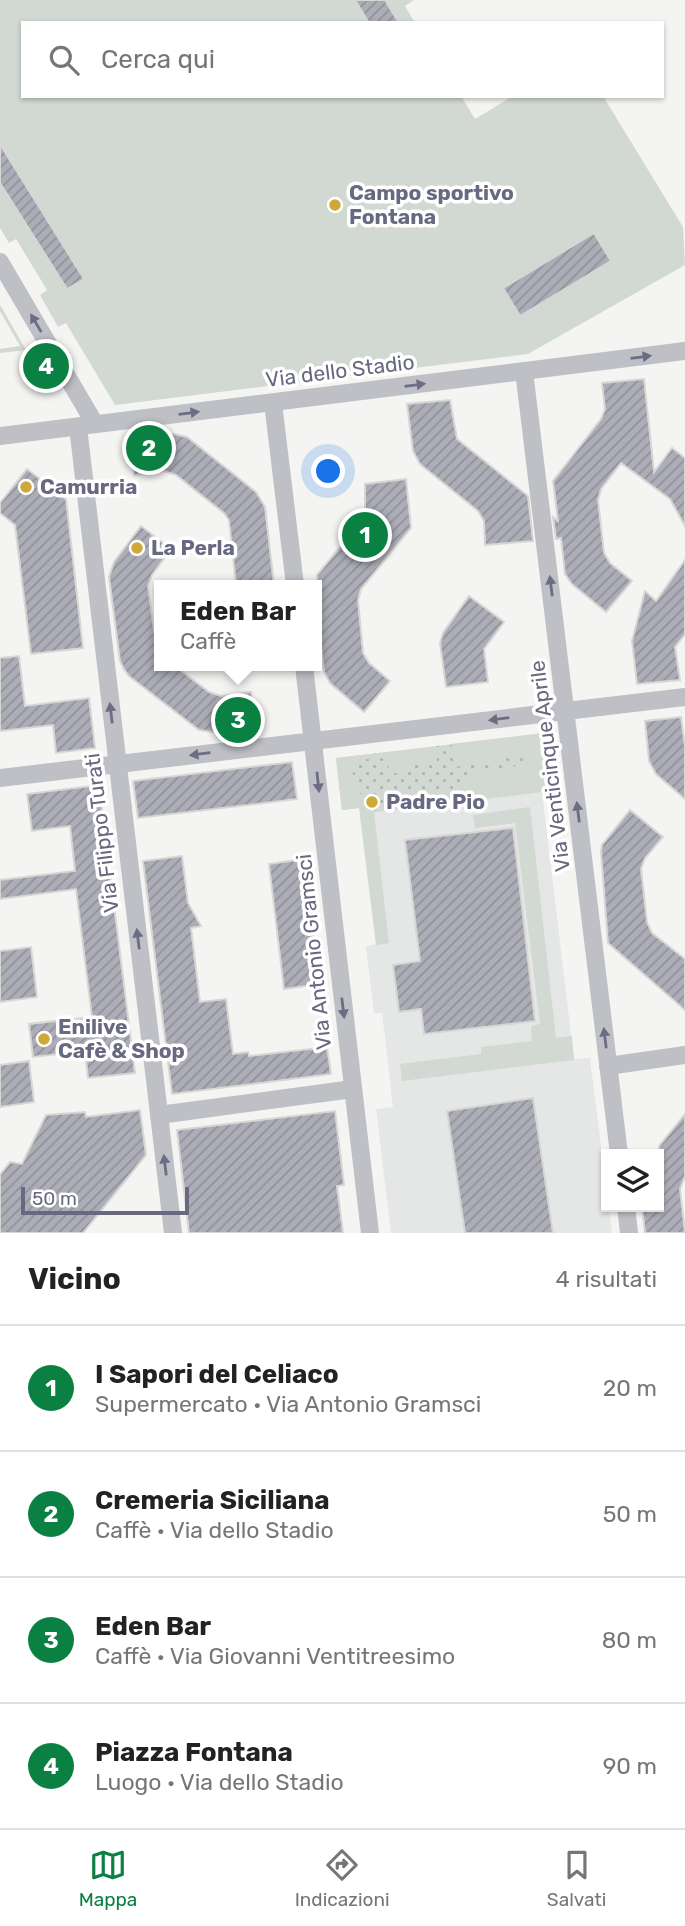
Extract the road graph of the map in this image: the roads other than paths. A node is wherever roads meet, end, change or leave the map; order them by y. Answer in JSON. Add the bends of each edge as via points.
{"nodes":[{"id":1,"x":0,"y":262,"type":"edge"},
{"id":2,"x":685,"y":351,"type":"edge"},
{"id":3,"x":524,"y":372,"type":"junction"},
{"id":4,"x":273,"y":402,"type":"junction"},
{"id":5,"x":86,"y":426,"type":"junction"},
{"id":6,"x":0,"y":436,"type":"edge"},
{"id":7,"x":294,"y":580,"type":"edge"},
{"id":8,"x":305,"y":671,"type":"edge"},
{"id":9,"x":685,"y":697,"type":"edge"},
{"id":10,"x":566,"y":711,"type":"junction"},
{"id":11,"x":313,"y":741,"type":"junction"},
{"id":12,"x":117,"y":764,"type":"junction"},
{"id":13,"x":0,"y":778,"type":"edge"},
{"id":14,"x":685,"y":1055,"type":"edge"},
{"id":15,"x":608,"y":1066,"type":"junction"},
{"id":16,"x":353,"y":1089,"type":"junction"},
{"id":17,"x":159,"y":1115,"type":"junction"},
{"id":18,"x":618,"y":1149,"type":"edge"},
{"id":19,"x":627,"y":1212,"type":"edge"},
{"id":20,"x":173,"y":1233,"type":"edge"},
{"id":21,"x":370,"y":1233,"type":"edge"},
{"id":22,"x":629,"y":1233,"type":"edge"}],
"edges":[{"from":5,"to":1,"type":"street","one_way":true},
{"from":3,"to":2,"type":"street","name":"Via dello Stadio","one_way":true},
{"from":4,"to":3,"type":"street","name":"Via dello Stadio","one_way":true},
{"from":10,"to":3,"type":"street","name":"Via Venticinque Aprile","one_way":true},
{"from":5,"to":4,"type":"street","name":"Via dello Stadio","one_way":true},
{"from":4,"to":7,"type":"street"},
{"from":5,"to":6,"type":"street","name":"Via dello Stadio"},
{"from":12,"to":5,"type":"street","name":"Via Filippo Turati","one_way":true},
{"from":8,"to":11,"type":"street","name":"Via Antonio Gramsci"},
{"from":9,"to":10,"type":"street"},
{"from":10,"to":11,"type":"street","one_way":true},
{"from":15,"to":10,"type":"street","name":"Via Venticinque Aprile","one_way":true},
{"from":11,"to":12,"type":"street","one_way":true},
{"from":11,"to":16,"type":"street","name":"Via Antonio Gramsci","one_way":true},
{"from":12,"to":13,"type":"street"},
{"from":17,"to":12,"type":"street","name":"Via Filippo Turati","one_way":true},
{"from":14,"to":15,"type":"street"},
{"from":15,"to":18,"type":"street","name":"Via Venticinque Aprile"},
{"from":16,"to":17,"type":"street"},
{"from":16,"to":21,"type":"street","name":"Via Antonio Gramsci"},
{"from":20,"to":17,"type":"street","name":"Via Filippo Turati","one_way":true},
{"from":19,"to":22,"type":"street"}]}
